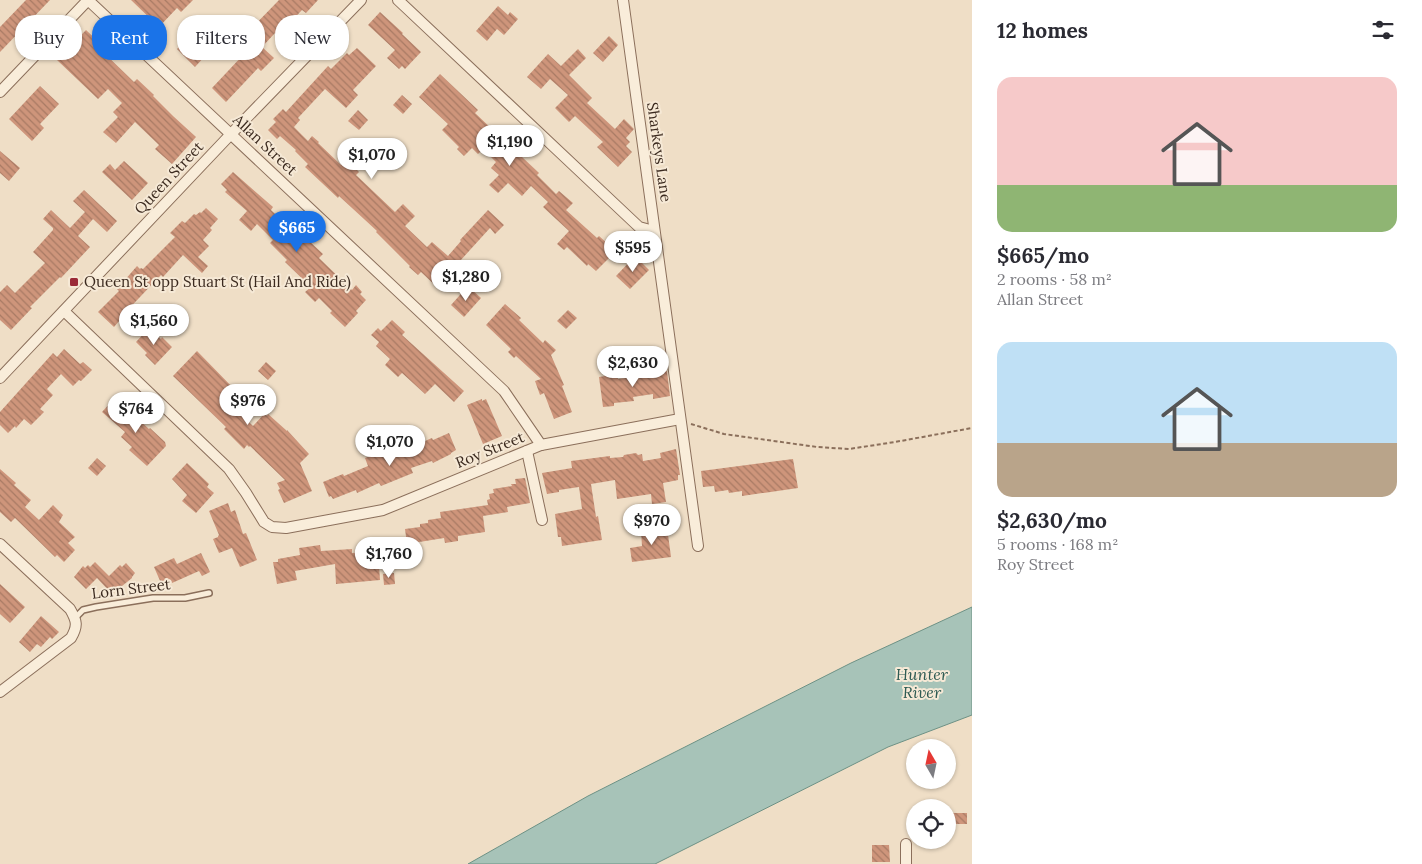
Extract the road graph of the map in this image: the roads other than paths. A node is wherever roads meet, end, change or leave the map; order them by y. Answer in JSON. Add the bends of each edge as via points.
{"nodes":[{"id":1,"x":88,"y":0,"type":"edge"},
{"id":2,"x":361,"y":0,"type":"edge"},
{"id":3,"x":398,"y":0,"type":"edge"},
{"id":4,"x":623,"y":0,"type":"edge"},
{"id":5,"x":0,"y":92,"type":"edge"},
{"id":6,"x":231,"y":134,"type":"junction"},
{"id":7,"x":654,"y":230,"type":"junction"},
{"id":8,"x":64,"y":311,"type":"junction"},
{"id":9,"x":0,"y":378,"type":"edge"},
{"id":10,"x":680,"y":419,"type":"junction"},
{"id":11,"x":541,"y":445,"type":"junction"},
{"id":12,"x":527,"y":451,"type":"junction"},
{"id":13,"x":542,"y":520,"type":"dead end"},
{"id":14,"x":0,"y":544,"type":"edge"},
{"id":15,"x":698,"y":546,"type":"dead end"},
{"id":16,"x":209,"y":593,"type":"dead end"},
{"id":17,"x":75,"y":618,"type":"junction"},
{"id":18,"x":0,"y":692,"type":"edge"},
{"id":19,"x":906,"y":849,"type":"edge"},
{"id":20,"x":906,"y":864,"type":"edge"}],
"edges":[{"from":1,"to":5,"type":"street"},
{"from":1,"to":6,"type":"street","name":"Allan Street"},
{"from":2,"to":6,"type":"street","name":"Queen Street"},
{"from":3,"to":7,"type":"street","via":[[639,227]]},
{"from":4,"to":7,"type":"street","name":"Sharkeys Lane"},
{"from":6,"to":8,"type":"street","name":"Queen Street"},
{"from":6,"to":11,"type":"street","name":"Allan Street","via":[[504,391]]},
{"from":7,"to":10,"type":"street","name":"Sharkeys Lane"},
{"from":8,"to":9,"type":"street","name":"Queen Street"},
{"from":8,"to":12,"type":"street","name":"Roy Street","via":[[229,470],[264,522],[272,527],[286,528],[383,510]]},
{"from":10,"to":11,"type":"street","name":"Roy Street"},
{"from":10,"to":15,"type":"street","name":"Sharkeys Lane"},
{"from":11,"to":12,"type":"street","name":"Roy Street"},
{"from":12,"to":13,"type":"street"},
{"from":14,"to":17,"type":"street","via":[[70,609]]},
{"from":16,"to":17,"type":"lane","name":"Lorn Street","via":[[96,607],[83,610]]},
{"from":17,"to":18,"type":"street","via":[[76,629],[71,638]]},
{"from":19,"to":20,"type":"street"}]}
